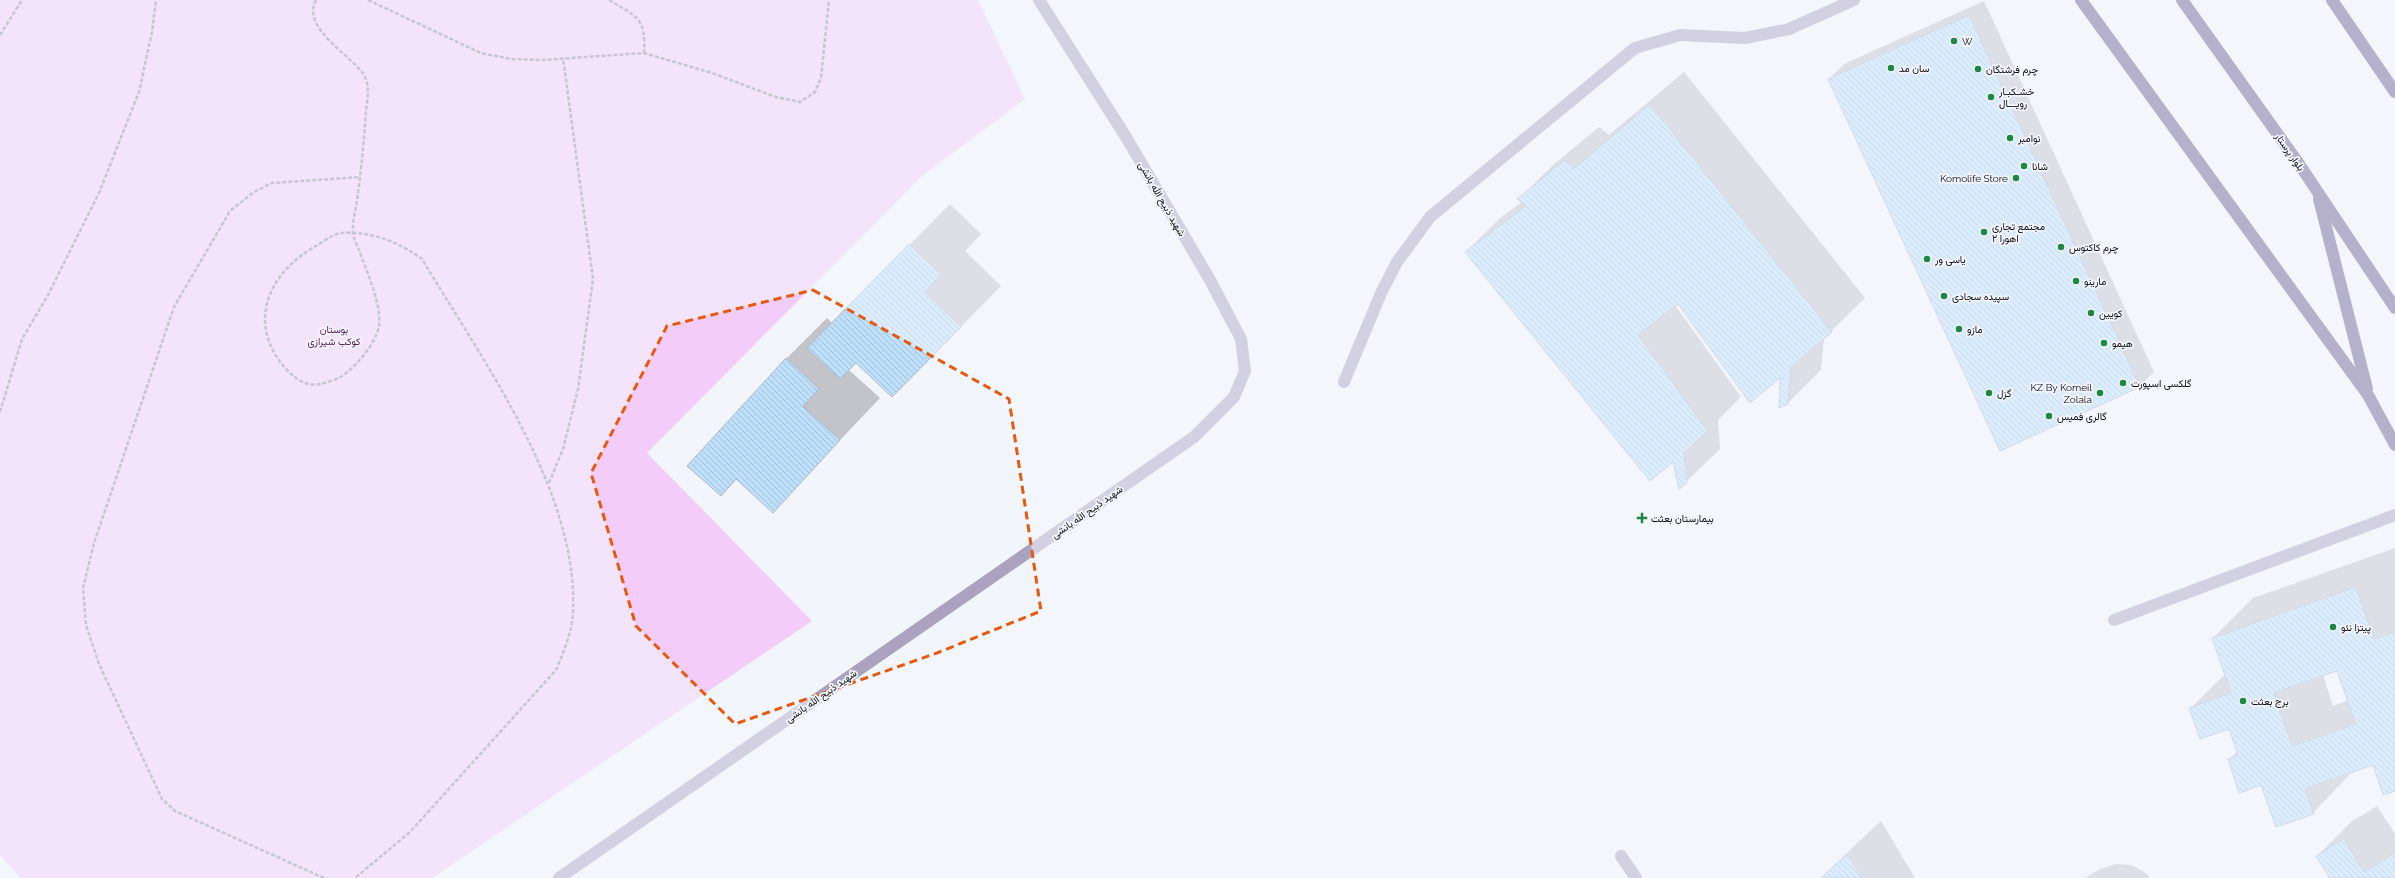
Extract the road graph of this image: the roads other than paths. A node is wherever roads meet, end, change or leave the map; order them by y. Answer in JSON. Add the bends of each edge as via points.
{"nodes":[{"id":1,"x":1038,"y":0,"type":"edge"},
{"id":2,"x":1854,"y":0,"type":"edge"},
{"id":3,"x":2081,"y":0,"type":"edge"},
{"id":4,"x":2182,"y":0,"type":"edge"},
{"id":5,"x":2332,"y":0,"type":"edge"},
{"id":6,"x":2395,"y":92,"type":"edge"},
{"id":7,"x":2317,"y":190,"type":"junction"},
{"id":8,"x":2395,"y":308,"type":"edge"},
{"id":9,"x":1344,"y":382,"type":"dead end"},
{"id":10,"x":2368,"y":394,"type":"junction"},
{"id":11,"x":2395,"y":445,"type":"edge"},
{"id":12,"x":2395,"y":515,"type":"edge"},
{"id":13,"x":2114,"y":620,"type":"dead end"},
{"id":14,"x":1621,"y":856,"type":"dead end"},
{"id":15,"x":559,"y":878,"type":"edge"},
{"id":16,"x":1636,"y":878,"type":"edge"}],
"edges":[{"from":1,"to":15,"type":"street","name":"شهید ذبیح الله بانشی","via":[[1126,137],[1210,280],[1241,339],[1246,371],[1234,397],[1194,437]]},
{"from":2,"to":9,"type":"street","via":[[1789,29],[1745,38],[1680,35],[1635,48],[1430,217],[1394,268]]},
{"from":3,"to":10,"type":"main road"},
{"from":4,"to":7,"type":"main road","name":"بلوار پرستار"},
{"from":5,"to":6,"type":"main road"},
{"from":7,"to":8,"type":"main road","name":"بلوار پرستار"},
{"from":7,"to":10,"type":"main road"},
{"from":10,"to":11,"type":"main road"},
{"from":12,"to":13,"type":"street"},
{"from":14,"to":16,"type":"street"}]}
